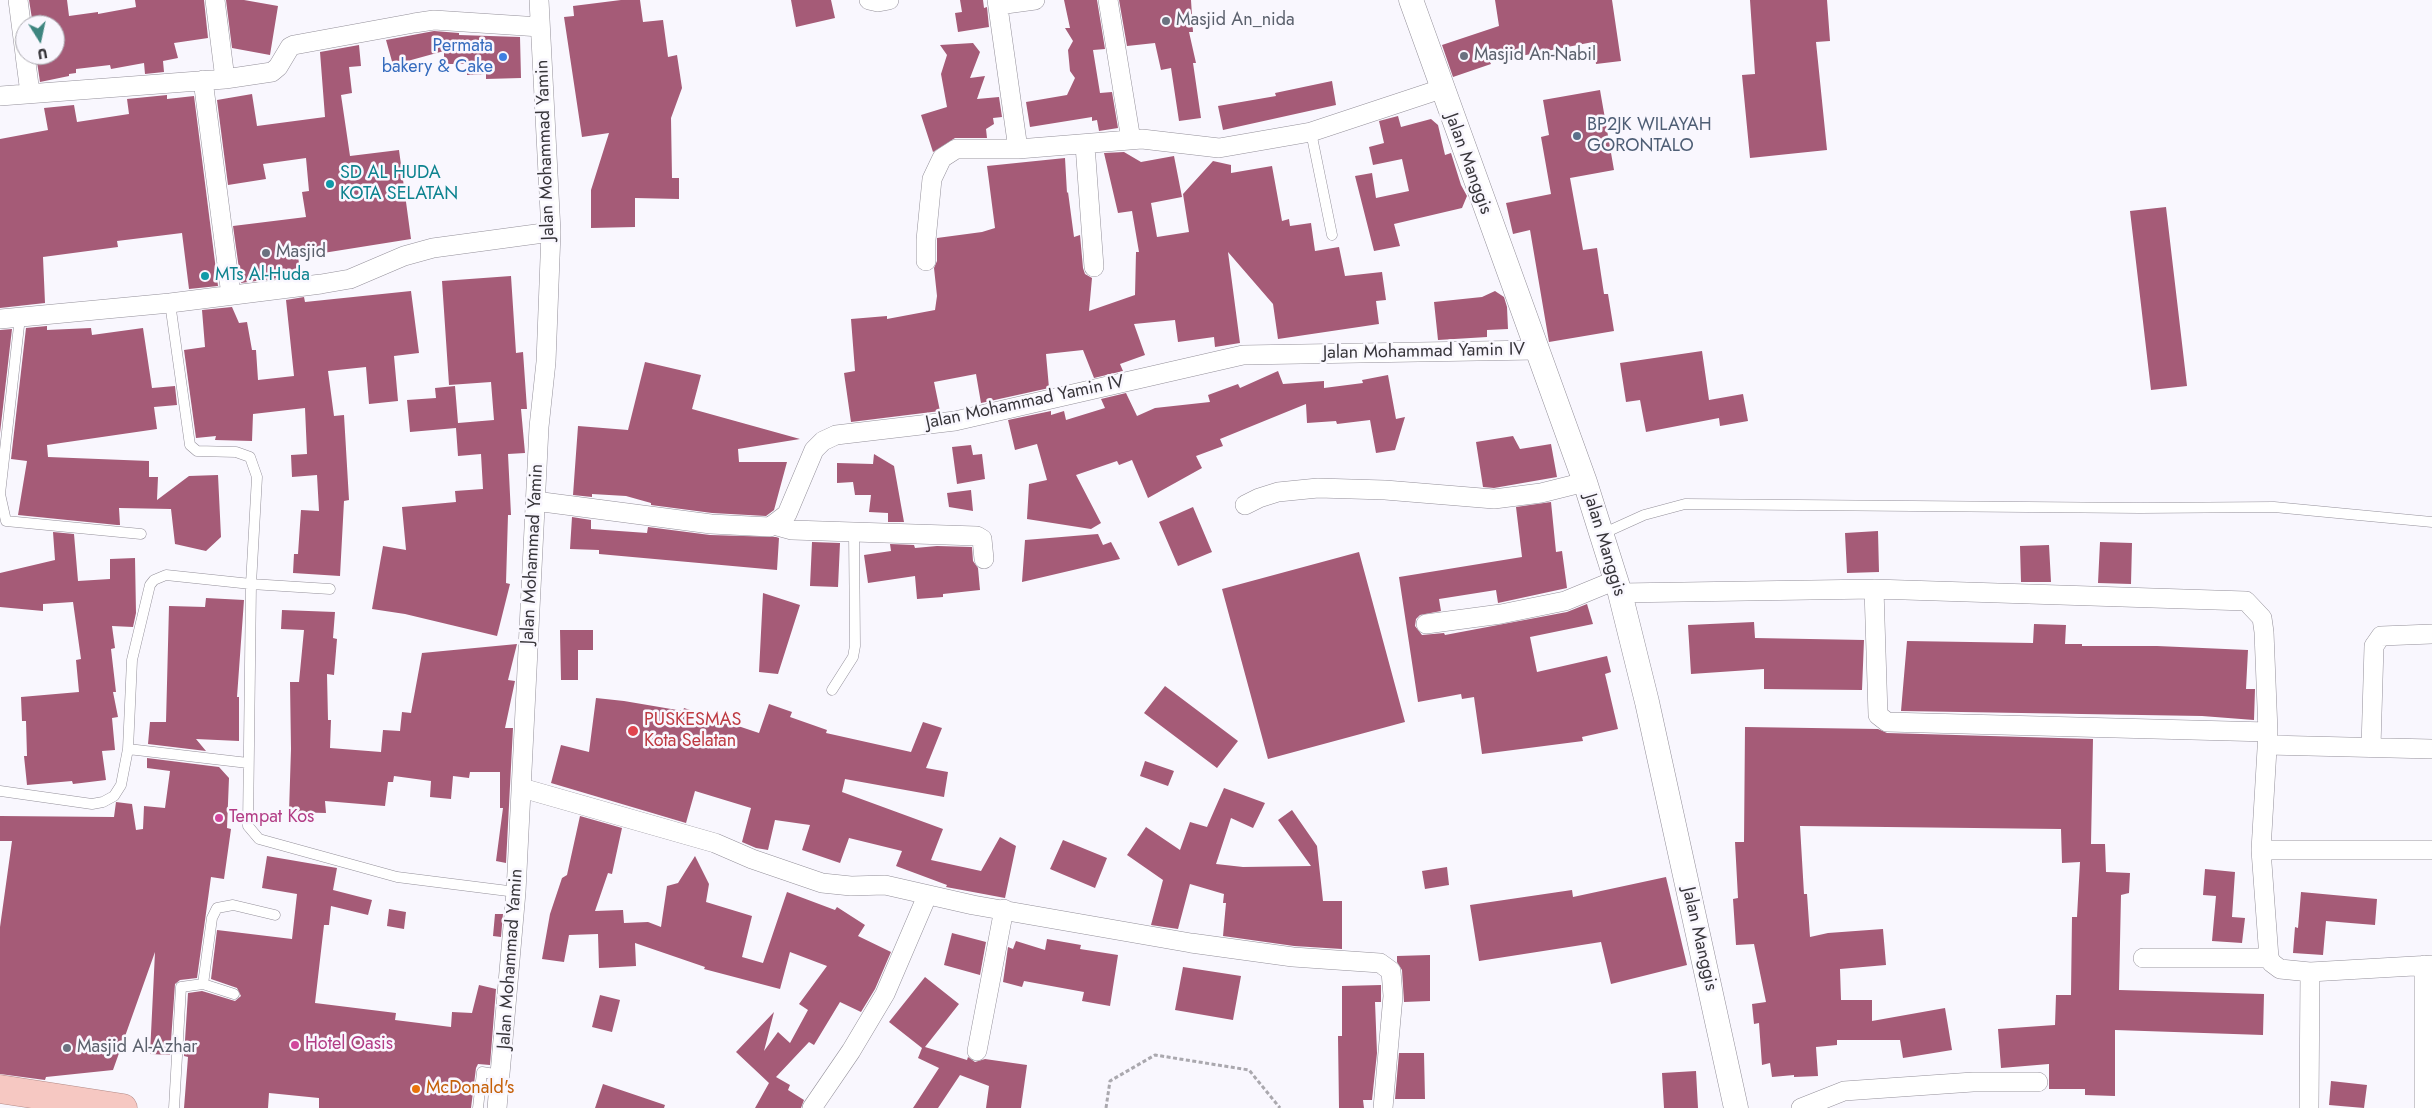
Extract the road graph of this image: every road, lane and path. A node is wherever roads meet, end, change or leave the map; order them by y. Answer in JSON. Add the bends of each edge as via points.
{"nodes":[{"id":1,"x":18,"y":0,"type":"edge"},
{"id":2,"x":215,"y":0,"type":"edge"},
{"id":3,"x":539,"y":0,"type":"edge"},
{"id":4,"x":869,"y":0,"type":"edge"},
{"id":5,"x":889,"y":0,"type":"edge"},
{"id":6,"x":1035,"y":0,"type":"edge"},
{"id":7,"x":1108,"y":0,"type":"edge"},
{"id":8,"x":1411,"y":0,"type":"edge"},
{"id":9,"x":998,"y":3,"type":"edge"},
{"id":10,"x":20,"y":15,"type":"edge"},
{"id":11,"x":540,"y":27,"type":"junction"},
{"id":12,"x":26,"y":65,"type":"edge"},
{"id":13,"x":225,"y":79,"type":"junction"},
{"id":14,"x":203,"y":80,"type":"junction"},
{"id":15,"x":1441,"y":89,"type":"junction"},
{"id":16,"x":30,"y":93,"type":"junction"},
{"id":17,"x":0,"y":96,"type":"edge"},
{"id":18,"x":1311,"y":132,"type":"junction"},
{"id":19,"x":1131,"y":140,"type":"junction"},
{"id":20,"x":1085,"y":145,"type":"junction"},
{"id":21,"x":1018,"y":149,"type":"junction"},
{"id":22,"x":551,"y":232,"type":"junction"},
{"id":23,"x":1332,"y":235,"type":"dead end"},
{"id":24,"x":926,"y":261,"type":"dead end"},
{"id":25,"x":1094,"y":267,"type":"dead end"},
{"id":26,"x":231,"y":295,"type":"junction"},
{"id":27,"x":170,"y":303,"type":"junction"},
{"id":28,"x":20,"y":317,"type":"junction"},
{"id":29,"x":0,"y":319,"type":"edge"},
{"id":30,"x":1536,"y":350,"type":"junction"},
{"id":31,"x":1585,"y":482,"type":"junction"},
{"id":32,"x":535,"y":501,"type":"junction"},
{"id":33,"x":1245,"y":506,"type":"dead end"},
{"id":34,"x":2432,"y":522,"type":"edge"},
{"id":35,"x":774,"y":525,"type":"junction"},
{"id":36,"x":854,"y":531,"type":"junction"},
{"id":37,"x":141,"y":534,"type":"dead end"},
{"id":38,"x":1601,"y":534,"type":"junction"},
{"id":39,"x":984,"y":559,"type":"dead end"},
{"id":40,"x":251,"y":584,"type":"junction"},
{"id":41,"x":1618,"y":587,"type":"junction"},
{"id":42,"x":330,"y":589,"type":"dead end"},
{"id":43,"x":1874,"y":589,"type":"junction"},
{"id":44,"x":1426,"y":624,"type":"dead end"},
{"id":45,"x":2432,"y":634,"type":"edge"},
{"id":46,"x":832,"y":690,"type":"dead end"},
{"id":47,"x":2267,"y":739,"type":"junction"},
{"id":48,"x":2371,"y":747,"type":"junction"},
{"id":49,"x":128,"y":749,"type":"junction"},
{"id":50,"x":2432,"y":749,"type":"edge"},
{"id":51,"x":248,"y":763,"type":"junction"},
{"id":52,"x":522,"y":788,"type":"junction"},
{"id":53,"x":0,"y":791,"type":"edge"},
{"id":54,"x":2261,"y":850,"type":"junction"},
{"id":55,"x":2432,"y":850,"type":"edge"},
{"id":56,"x":516,"y":892,"type":"junction"},
{"id":57,"x":927,"y":896,"type":"junction"},
{"id":58,"x":1004,"y":909,"type":"junction"},
{"id":59,"x":276,"y":915,"type":"dead end"},
{"id":60,"x":2143,"y":958,"type":"dead end"},
{"id":61,"x":2269,"y":958,"type":"junction"},
{"id":62,"x":2428,"y":965,"type":"edge"},
{"id":63,"x":2310,"y":972,"type":"junction"},
{"id":64,"x":204,"y":984,"type":"junction"},
{"id":65,"x":234,"y":994,"type":"dead end"},
{"id":66,"x":977,"y":1051,"type":"dead end"},
{"id":67,"x":502,"y":1075,"type":"junction"},
{"id":68,"x":2038,"y":1082,"type":"dead end"},
{"id":69,"x":0,"y":1089,"type":"edge"},
{"id":70,"x":0,"y":1108,"type":"edge"},
{"id":71,"x":4,"y":1108,"type":"edge"},
{"id":72,"x":123,"y":1108,"type":"edge"},
{"id":73,"x":174,"y":1108,"type":"edge"},
{"id":74,"x":478,"y":1108,"type":"edge"},
{"id":75,"x":497,"y":1108,"type":"edge"},
{"id":76,"x":812,"y":1108,"type":"edge"},
{"id":77,"x":1106,"y":1108,"type":"edge"},
{"id":78,"x":1280,"y":1108,"type":"edge"},
{"id":79,"x":1383,"y":1108,"type":"edge"},
{"id":80,"x":1736,"y":1108,"type":"edge"},
{"id":81,"x":1802,"y":1108,"type":"edge"},
{"id":82,"x":2309,"y":1108,"type":"edge"},
{"id":83,"x":2424,"y":1108,"type":"edge"}],
"edges":[{"from":1,"to":10,"type":"street"},
{"from":2,"to":13,"type":"street"},
{"from":3,"to":11,"type":"street","name":"Jalan Mohammad Yamin"},
{"from":4,"to":5,"type":"street"},
{"from":6,"to":9,"type":"street"},
{"from":7,"to":19,"type":"street"},
{"from":8,"to":15,"type":"street","name":"Jalan Manggis"},
{"from":9,"to":21,"type":"street"},
{"from":11,"to":13,"type":"street","via":[[434,20],[414,23],[294,45],[272,72]]},
{"from":11,"to":22,"type":"street","name":"Jalan Mohammad Yamin"},
{"from":12,"to":16,"type":"street"},
{"from":13,"to":14,"type":"street"},
{"from":14,"to":16,"type":"street"},
{"from":14,"to":26,"type":"street"},
{"from":15,"to":18,"type":"street"},
{"from":15,"to":30,"type":"street","name":"Jalan Manggis"},
{"from":16,"to":17,"type":"street"},
{"from":18,"to":19,"type":"street","via":[[1220,148]]},
{"from":18,"to":23,"type":"lane"},
{"from":19,"to":20,"type":"street"},
{"from":20,"to":21,"type":"street"},
{"from":20,"to":25,"type":"street"},
{"from":21,"to":24,"type":"street","via":[[956,149],[942,158],[932,179]]},
{"from":22,"to":26,"type":"street","via":[[433,248],[404,256],[350,279]]},
{"from":22,"to":32,"type":"street","name":"Jalan Mohammad Yamin","via":[[546,362]]},
{"from":26,"to":27,"type":"street"},
{"from":27,"to":28,"type":"street"},
{"from":27,"to":40,"type":"lane","via":[[190,445],[197,451],[236,452],[250,457],[255,466]]},
{"from":28,"to":29,"type":"street"},
{"from":28,"to":37,"type":"lane","via":[[0,494],[6,521]]},
{"from":30,"to":31,"type":"street","name":"Jalan Manggis"},
{"from":30,"to":35,"type":"street","name":"Jalan Mohammad Yamin IV","via":[[1243,356],[955,421],[836,435],[814,450],[787,514]]},
{"from":31,"to":33,"type":"street","via":[[1541,493],[1494,499],[1318,488],[1278,492]]},
{"from":31,"to":38,"type":"street","name":"Jalan Manggis"},
{"from":32,"to":35,"type":"street","via":[[711,524],[770,528]]},
{"from":32,"to":52,"type":"street","name":"Jalan Mohammad Yamin"},
{"from":34,"to":38,"type":"lane","via":[[2274,507],[1685,504],[1644,515]]},
{"from":35,"to":36,"type":"street","via":[[792,530]]},
{"from":36,"to":39,"type":"street","via":[[981,536]]},
{"from":36,"to":46,"type":"lane","via":[[855,646],[853,657]]},
{"from":38,"to":41,"type":"street","name":"Jalan Manggis"},
{"from":40,"to":42,"type":"lane"},
{"from":40,"to":49,"type":"lane","via":[[166,575],[150,585],[132,660]]},
{"from":40,"to":51,"type":"lane"},
{"from":41,"to":43,"type":"street"},
{"from":41,"to":44,"type":"street","via":[[1501,614]]},
{"from":41,"to":80,"type":"street","name":"Jalan Manggis","via":[[1649,711]]},
{"from":43,"to":47,"type":"street","via":[[2246,601],[2262,618]]},
{"from":43,"to":47,"type":"street","via":[[1878,715],[1887,722]]},
{"from":45,"to":48,"type":"street","via":[[2381,636],[2374,646]]},
{"from":47,"to":48,"type":"street"},
{"from":47,"to":54,"type":"street"},
{"from":48,"to":50,"type":"street"},
{"from":49,"to":51,"type":"lane"},
{"from":49,"to":53,"type":"lane","via":[[120,784],[114,796],[103,802],[92,804]]},
{"from":51,"to":56,"type":"lane","via":[[248,826],[259,839],[397,877]]},
{"from":52,"to":56,"type":"street","name":"Jalan Mohammad Yamin"},
{"from":52,"to":57,"type":"street","via":[[715,843],[822,883],[885,885]]},
{"from":54,"to":55,"type":"street"},
{"from":54,"to":61,"type":"street"},
{"from":56,"to":67,"type":"street","name":"Jalan Mohammad Yamin"},
{"from":57,"to":58,"type":"street"},
{"from":57,"to":76,"type":"street","via":[[885,994]]},
{"from":58,"to":66,"type":"street"},
{"from":58,"to":79,"type":"street","via":[[1191,943],[1386,966],[1391,970],[1392,996]]},
{"from":59,"to":64,"type":"lane","via":[[233,905],[217,908],[212,918]]},
{"from":60,"to":61,"type":"street"},
{"from":61,"to":63,"type":"street","via":[[2280,969]]},
{"from":62,"to":63,"type":"street"},
{"from":62,"to":83,"type":"street"},
{"from":63,"to":82,"type":"street"},
{"from":64,"to":65,"type":"lane"},
{"from":64,"to":73,"type":"lane","via":[[181,988]]},
{"from":67,"to":74,"type":"lane","via":[[482,1072]]},
{"from":67,"to":75,"type":"street","name":"Jalan Mohammad Yamin"},
{"from":68,"to":81,"type":"street","via":[[1973,1082],[1844,1091]]},
{"from":69,"to":72,"type":"highway"},
{"from":70,"to":71,"type":"highway"},
{"from":77,"to":78,"type":"path","via":[[1110,1081],[1156,1054],[1249,1070]]}]}
